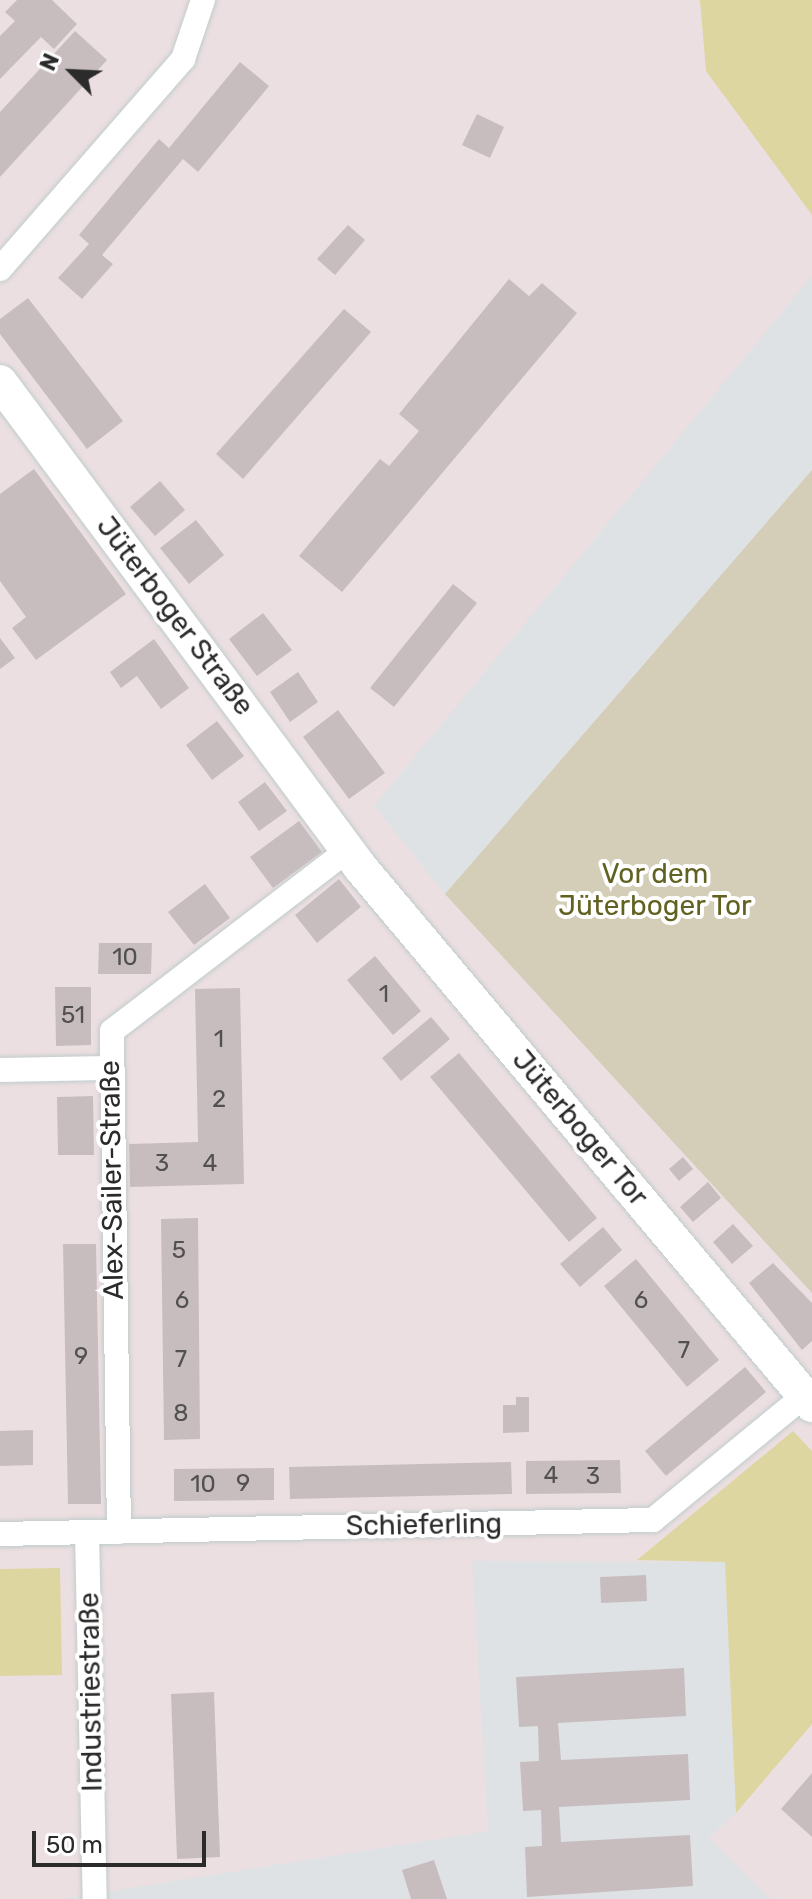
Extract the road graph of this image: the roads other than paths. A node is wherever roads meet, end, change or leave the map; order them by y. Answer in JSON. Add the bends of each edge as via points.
{"nodes":[{"id":1,"x":203,"y":0,"type":"edge"},
{"id":2,"x":0,"y":269,"type":"edge"},
{"id":3,"x":0,"y":382,"type":"edge"},
{"id":4,"x":348,"y":850,"type":"junction"},
{"id":5,"x":109,"y":1068,"type":"junction"},
{"id":6,"x":0,"y":1070,"type":"edge"},
{"id":7,"x":808,"y":1401,"type":"edge"},
{"id":8,"x":87,"y":1532,"type":"junction"},
{"id":9,"x":119,"y":1532,"type":"junction"},
{"id":10,"x":0,"y":1534,"type":"edge"},
{"id":11,"x":95,"y":1899,"type":"edge"}],
"edges":[{"from":1,"to":2,"type":"street","via":[[183,59]]},
{"from":3,"to":4,"type":"main road","name":"Jüterboger Straße"},
{"from":4,"to":5,"type":"street","name":"Alex-Sailer-Straße","via":[[118,1024],[109,1042]]},
{"from":4,"to":7,"type":"main road","name":"Jüterboger Tor"},
{"from":5,"to":6,"type":"street"},
{"from":5,"to":9,"type":"street","name":"Alex-Sailer-Straße"},
{"from":7,"to":9,"type":"street","name":"Schieferling","via":[[653,1520]]},
{"from":8,"to":9,"type":"street","name":"Schieferling"},
{"from":8,"to":10,"type":"street","name":"Schieferling"},
{"from":8,"to":11,"type":"street","name":"Industriestraße"}]}
